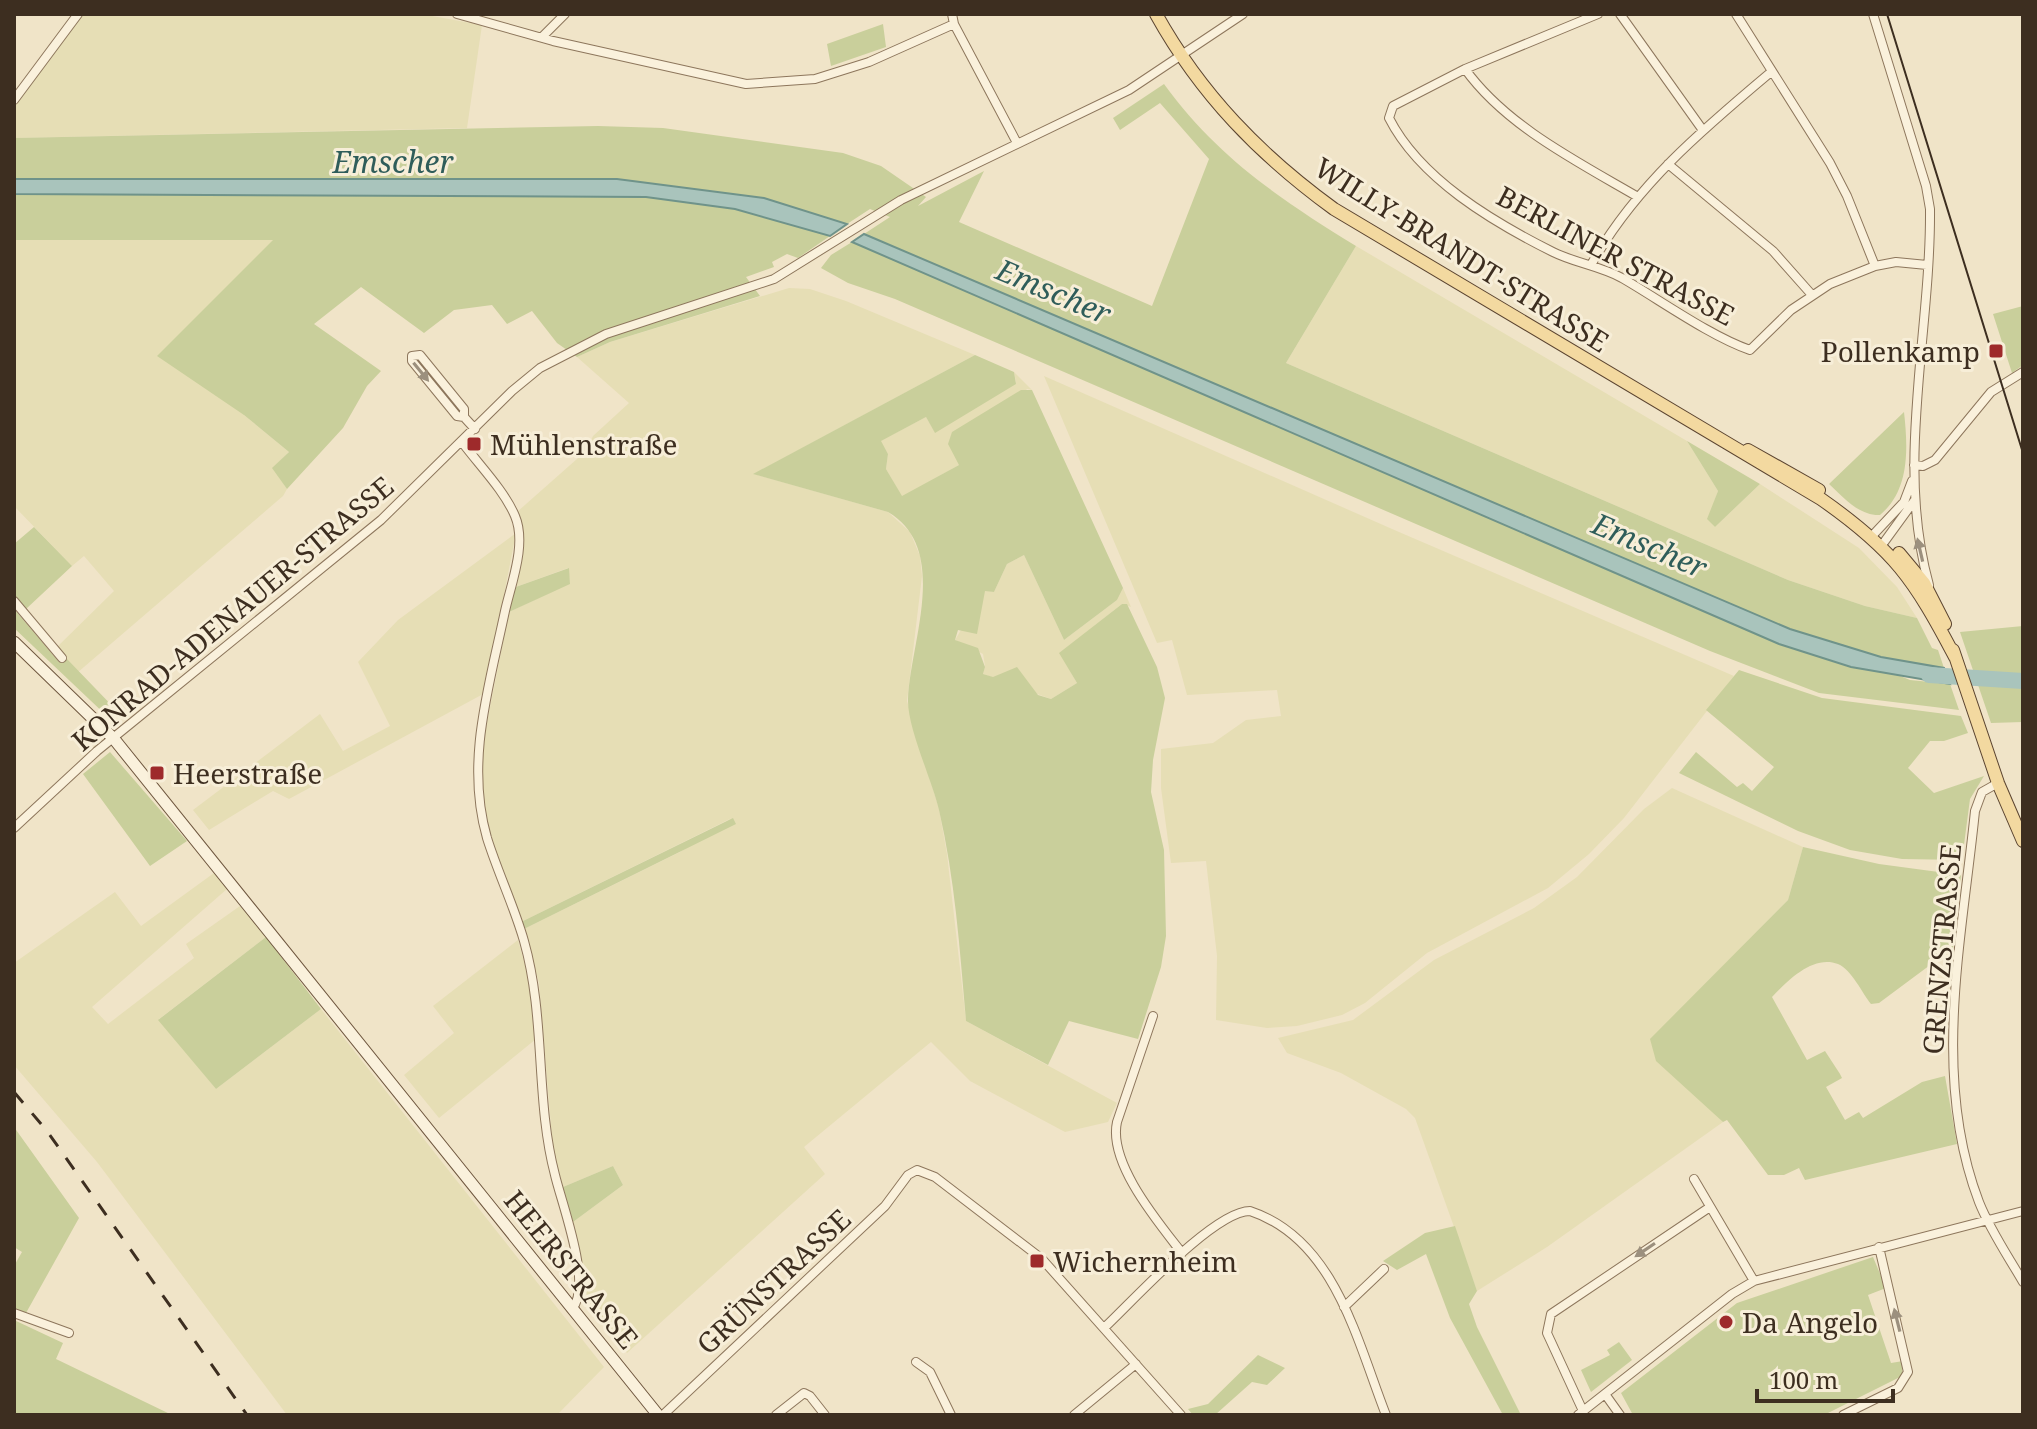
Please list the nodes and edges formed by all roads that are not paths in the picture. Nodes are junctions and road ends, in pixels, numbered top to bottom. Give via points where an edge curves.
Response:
1 (78, 14) edge
2 (457, 14) edge
3 (565, 14) edge
4 (952, 14) edge
5 (1156, 14) edge
6 (1243, 14) edge
7 (1598, 14) edge
8 (1620, 14) edge
9 (1736, 14) edge
10 (1873, 14) edge
11 (954, 24) junction
12 (542, 37) junction
13 (1181, 56) junction
14 (1465, 69) junction
15 (1771, 72) junction
16 (14, 100) edge
17 (1702, 129) junction
18 (1017, 143) junction
19 (1668, 164) junction
20 (1638, 197) junction
21 (1591, 265) junction
22 (1927, 265) junction
23 (1875, 266) junction
24 (1812, 295) junction
25 (2023, 372) edge
26 (464, 417) junction
27 (475, 429) junction
28 (462, 442) junction
29 (1914, 465) junction
30 (1914, 476) junction
31 (1914, 500) junction
32 (1879, 538) junction
33 (1933, 598) junction
34 (14, 601) edge
35 (14, 642) edge
36 (1955, 657) junction
37 (62, 658) dead end
38 (114, 739) junction
39 (1998, 783) junction
40 (14, 828) edge
41 (2023, 841) edge
42 (1153, 1016) dead end
43 (1694, 1179) dead end
44 (1710, 1207) junction
45 (2023, 1211) edge
46 (1987, 1221) junction
47 (1879, 1247) junction
48 (1182, 1253) junction
49 (1384, 1269) dead end
50 (1754, 1281) junction
51 (2023, 1281) edge
52 (1344, 1307) junction
53 (572, 1309) junction
54 (14, 1313) edge
55 (1104, 1328) junction
56 (69, 1333) dead end
57 (916, 1362) dead end
58 (1136, 1364) junction
59 (1605, 1394) junction
60 (1580, 1413) edge
61 (660, 1415) edge
62 (776, 1415) edge
63 (825, 1415) edge
64 (951, 1415) edge
65 (1074, 1415) edge
66 (1181, 1415) edge
67 (1386, 1415) edge
68 (1620, 1415) edge
69 (1843, 1415) edge

1 - 16 street
2 - 12 street
3 - 12 street
4 - 11 street
5 - 13 main road, WILLY-BRANDT-STRASSE
6 - 13 street, KONRAD-ADENAUER-STRASSE
7 - 14 street
8 - 17 street
9 - 15 street
10 - 22 street via 1926,186
11 - 12 street via 869,62 815,79 766,84 720,81
11 - 18 street
13 - 18 street, KONRAD-ADENAUER-STRASSE via 1129,90
13 - 32 main road, WILLY-BRANDT-STRASSE via 1260,151 1334,209
14 - 20 street via 1520,122
14 - 21 street, BERLINER STRASSE via 1393,106 1389,118 1412,154 1480,210 1554,253
15 - 17 street
15 - 23 street via 1836,174
17 - 19 street
18 - 27 street, KONRAD-ADENAUER-STRASSE via 880,213 762,284 583,344 524,380
19 - 20 street
19 - 24 street via 1773,251
20 - 21 street
21 - 24 street, BERLINER STRASSE via 1750,350
22 - 23 street, BERLINER STRASSE
22 - 29 street
23 - 24 street, BERLINER STRASSE
25 - 29 street via 1991,392 1935,460
26 -> 26 street via 464,409 420,355 412,356 457,416
26 - 27 street
27 - 28 street, KONRAD-ADENAUER-STRASSE
28 - 38 street, KONRAD-ADENAUER-STRASSE via 381,520
28 - 53 street via 510,507 518,529 516,563 480,729 476,777 484,827 524,939 535,988 548,1141 568,1212 581,1292
29 - 30 street
30 - 31 street
30 - 32 street via 1904,502
31 - 32 street
33 -> 31 street
32 - 33 main road, WILLY-BRANDT-STRASSE via 1912,567
32 - 36 main road, WILLY-BRANDT-STRASSE via 1917,588
33 - 36 main road, WILLY-BRANDT-STRASSE
34 - 37 street
35 - 38 main road, HEERSTRASSE
36 - 39 main road, WILLY-BRANDT-STRASSE
38 - 40 street, KONRAD-ADENAUER-STRASSE
38 - 53 main road, HEERSTRASSE
39 - 41 main road, WILLY-BRANDT-STRASSE
39 - 46 street, GRENZSTRASSE via 1982,792 1975,811 1951,1058 1965,1156
42 - 48 street via 1116,1137 1145,1205
43 - 44 street
44 - 50 street
44 -> 60 street via 1551,1314 1547,1333
45 - 46 street
46 - 47 street
46 - 51 street, GRENZSTRASSE
47 - 50 street
69 -> 47 street via 1898,1388 1908,1372
48 - 52 street via 1234,1215 1250,1211 1284,1229 1317,1259
48 - 55 street
49 - 52 street
50 - 59 street
52 - 67 street
53 - 61 main road, HEERSTRASSE
54 - 56 street
55 - 58 street
55 - 61 street, GRÜNSTRASSE via 1033,1252 935,1177 911,1173 885,1206
57 - 64 street via 930,1372
58 - 65 street
58 - 66 street
59 - 60 street
59 - 68 street
62 - 63 street via 804,1393

